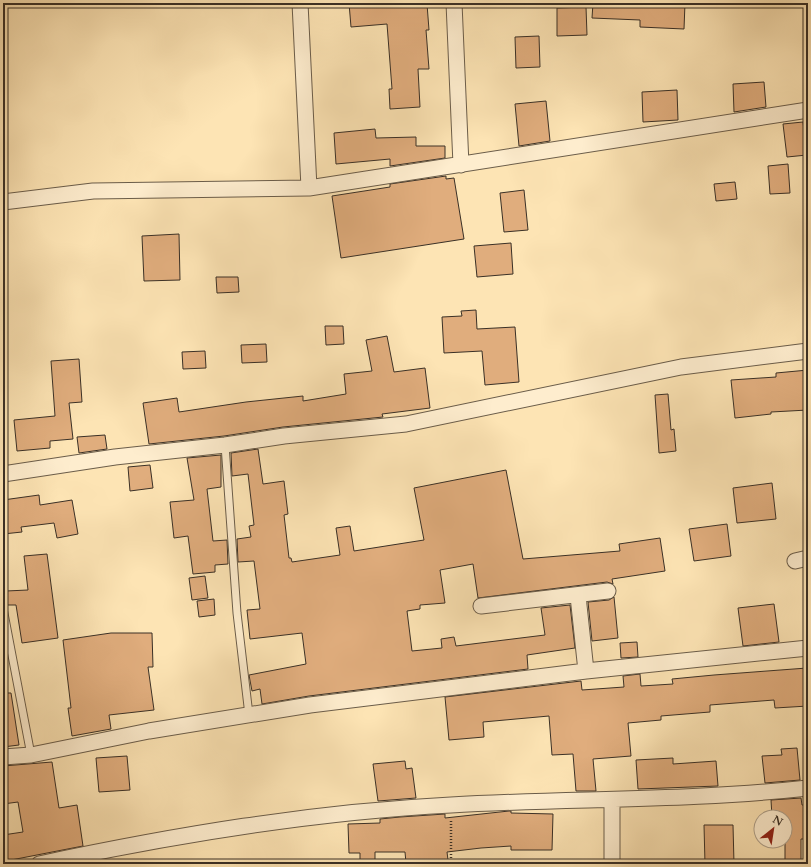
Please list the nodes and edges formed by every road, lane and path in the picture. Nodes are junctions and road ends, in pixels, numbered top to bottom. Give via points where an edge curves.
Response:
1 (300, 3) edge
2 (454, 3) edge
3 (808, 110) edge
4 (461, 165) junction
5 (309, 188) junction
6 (3, 202) edge
7 (808, 351) edge
8 (225, 445) junction
9 (3, 474) edge
10 (608, 591) dead end
11 (578, 596) junction
12 (480, 606) dead end
13 (3, 608) edge
14 (808, 648) edge
15 (586, 671) junction
16 (248, 715) junction
17 (31, 755) junction
18 (3, 757) edge
19 (808, 788) edge
20 (612, 800) junction
21 (451, 804) junction
22 (39, 864) edge
23 (451, 864) edge
24 (612, 864) edge

1 - 5 street
2 - 4 street
3 - 4 street
4 - 5 street
5 - 6 street via 93,191
7 - 8 street via 681,367 406,424 284,436
8 - 9 street via 115,457
8 - 16 lane via 237,613
10 - 11 street
11 - 12 street
11 - 15 street
13 - 17 lane
14 - 15 street
15 - 16 street
16 - 17 street via 149,731
17 - 18 street
19 - 20 street via 752,794
20 - 21 street
20 - 24 street
21 - 22 street via 276,820
21 - 23 path

